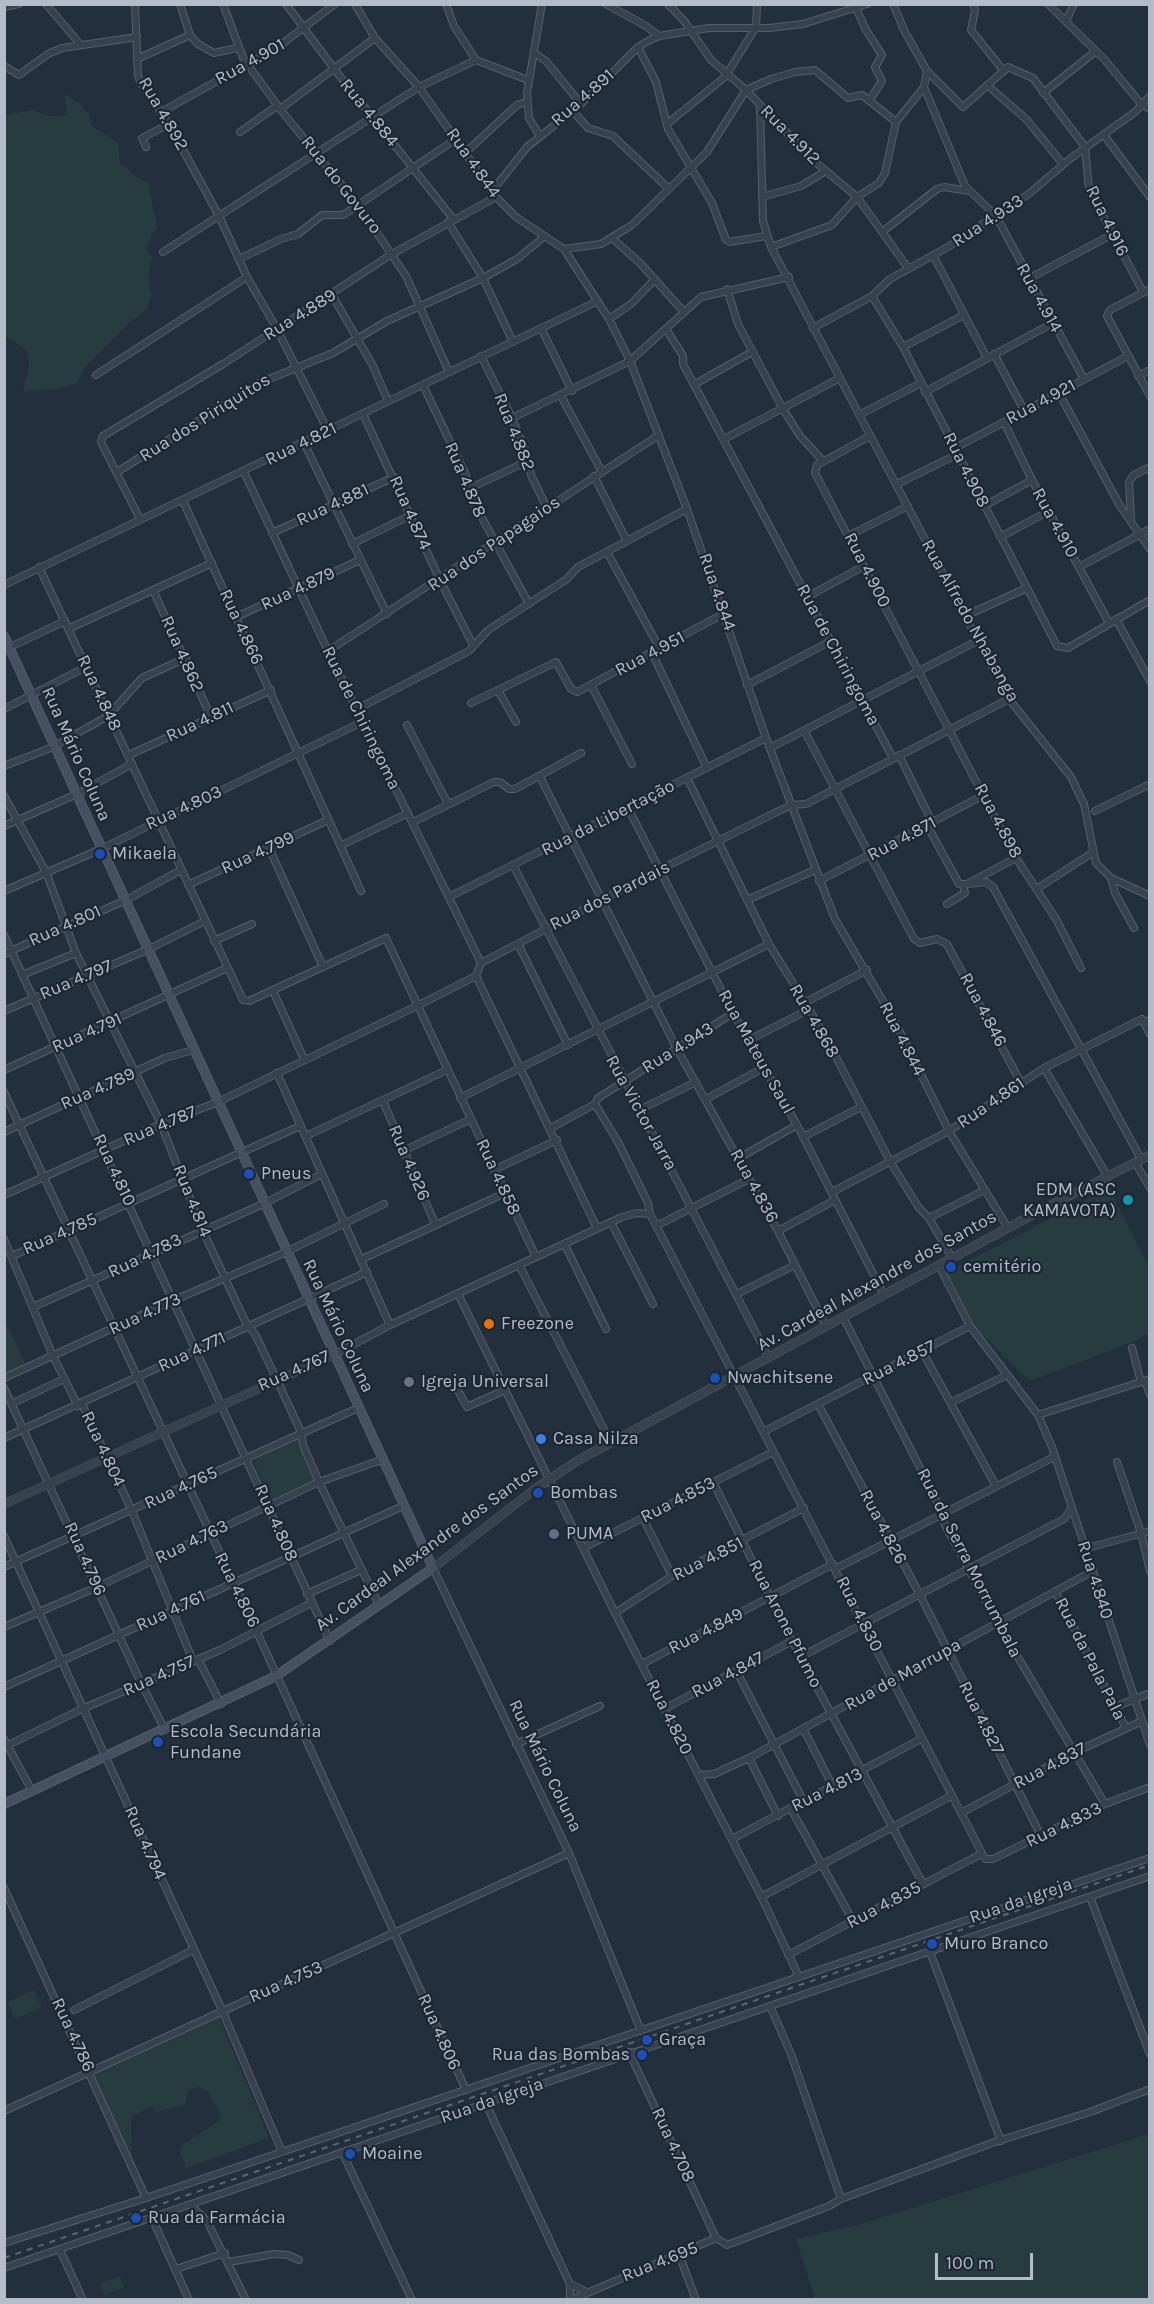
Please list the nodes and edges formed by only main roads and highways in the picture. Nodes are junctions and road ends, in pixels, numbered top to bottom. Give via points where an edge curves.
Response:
1 (4, 636) edge
2 (7, 649) edge
3 (432, 1569) joint
4 (4, 1804) edge

1 - 2 main road, Rua Mário Coluna
2 - 3 main road, Rua Mário Coluna
3 - 4 main road, Av. Cardeal Alexandre dos Santos via 276,1676

